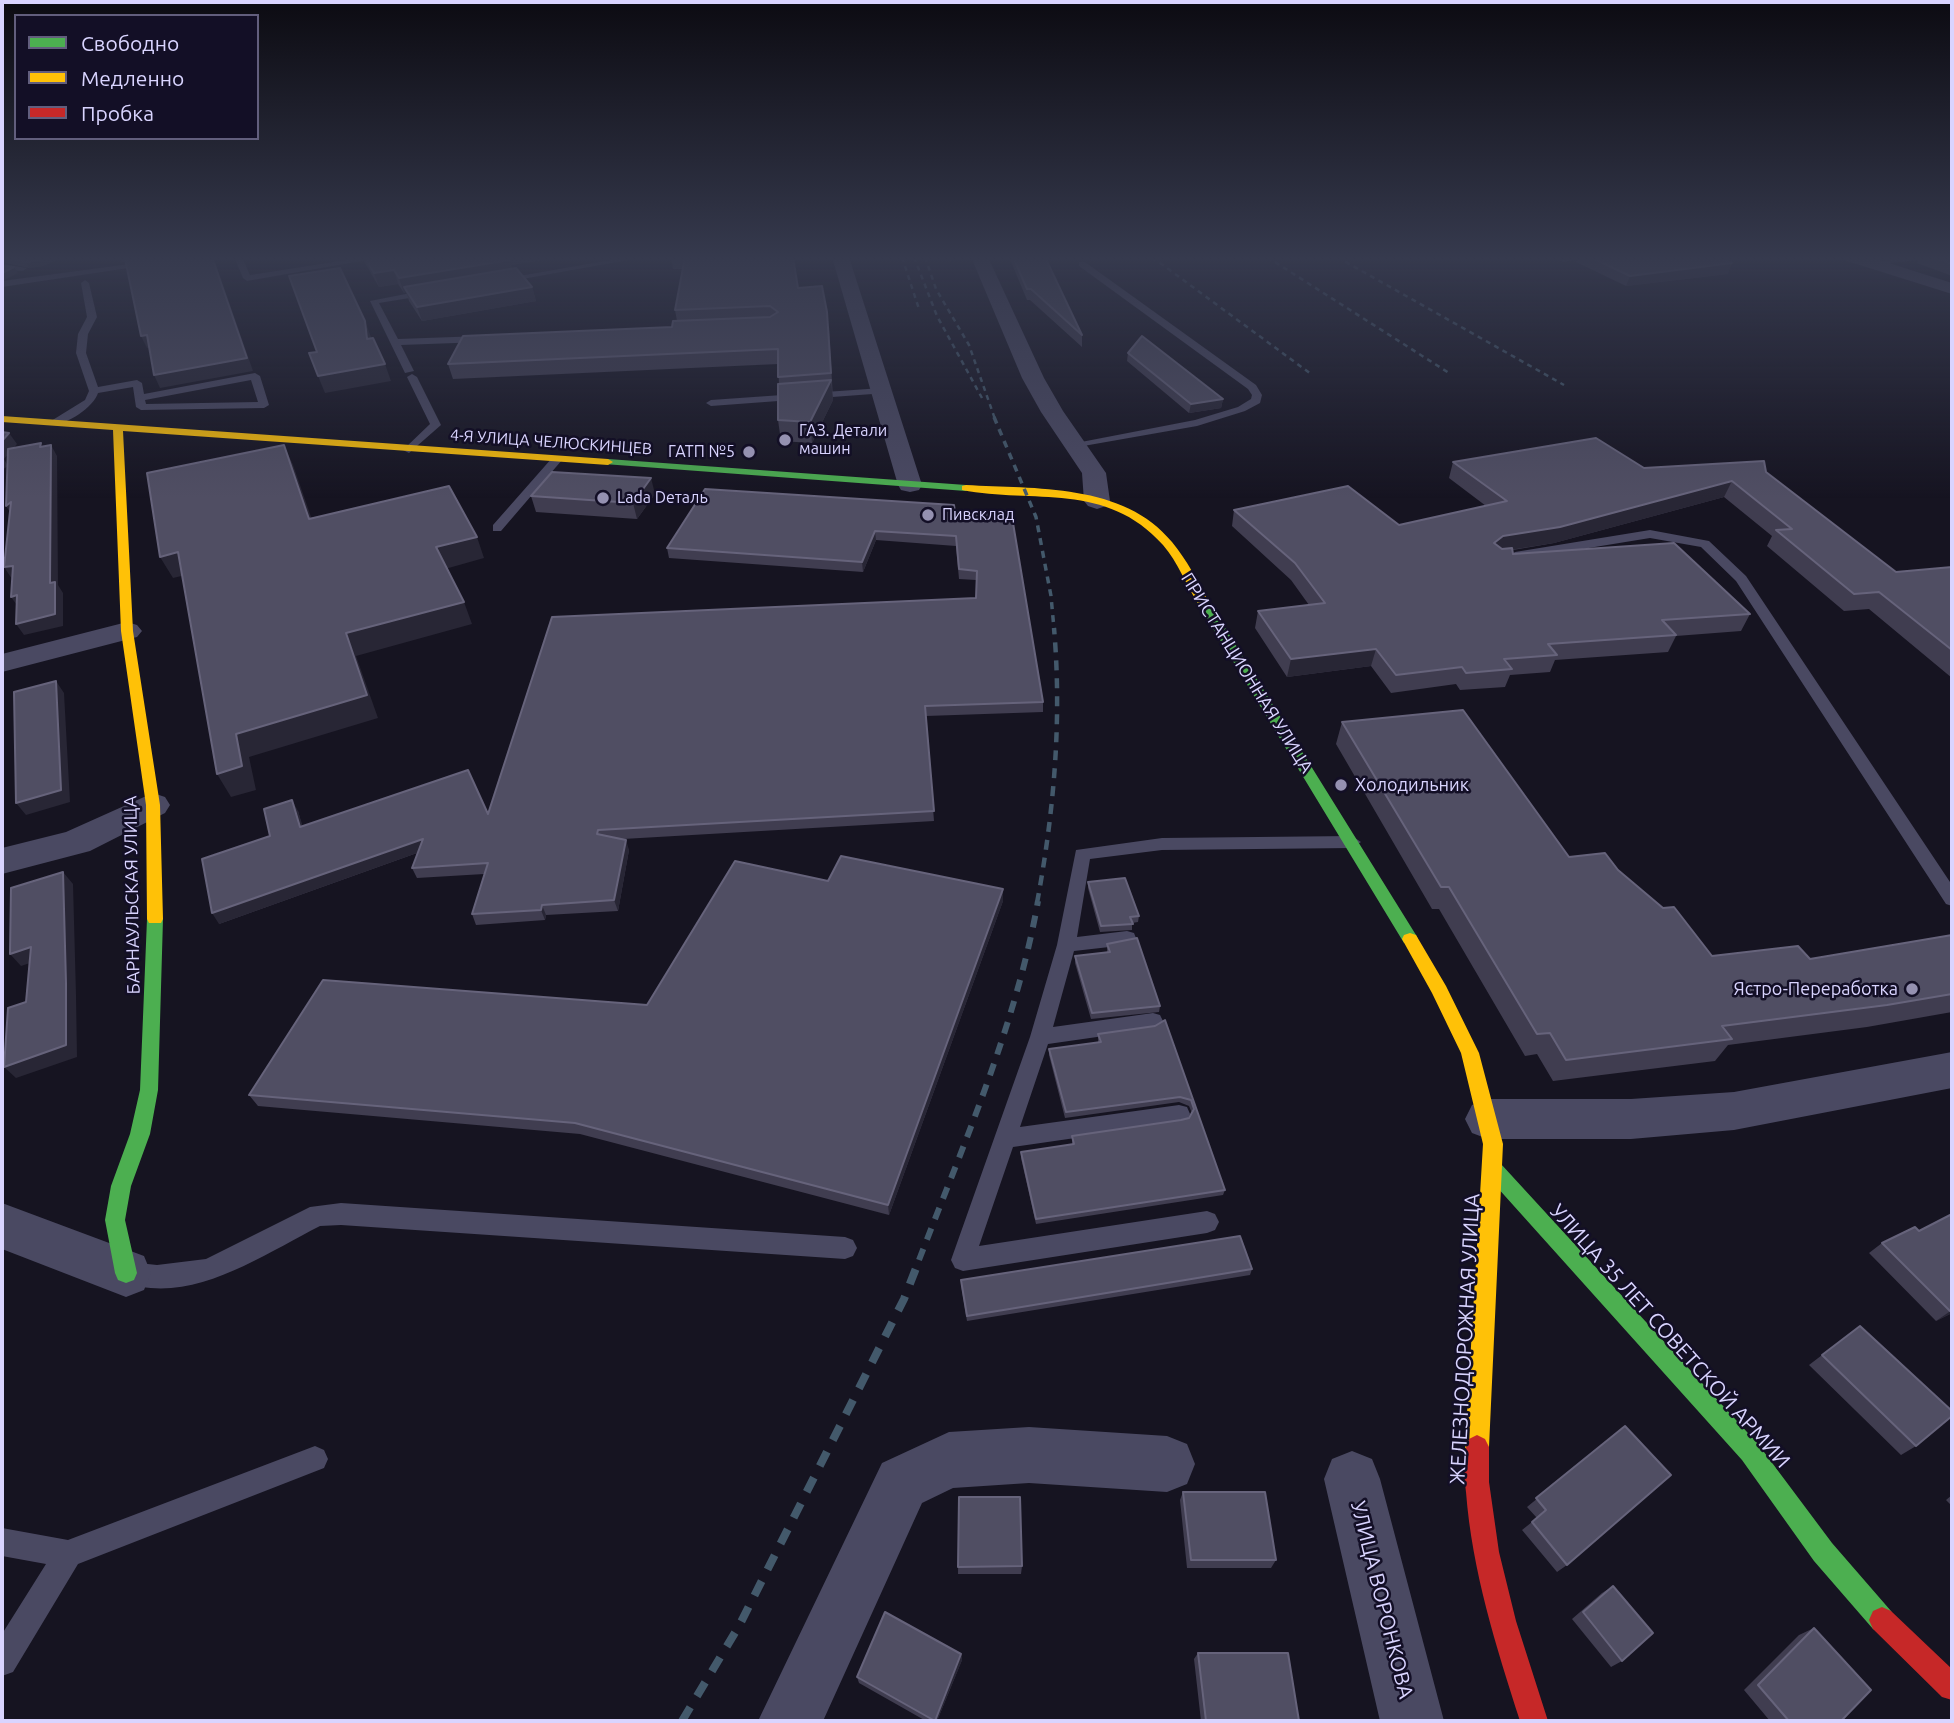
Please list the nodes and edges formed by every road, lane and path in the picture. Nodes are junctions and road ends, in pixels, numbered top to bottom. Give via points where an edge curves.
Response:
1 (82, 337) edge
2 (393, 337) edge
3 (865, 337) edge
4 (1015, 337) edge
5 (1183, 337) edge
6 (489, 338) edge
7 (395, 342) junction
8 (94, 391) junction
9 (882, 391) junction
10 (139, 398) junction
11 (711, 403) dead end
12 (2, 419) edge
13 (55, 424) junction
14 (118, 428) junction
15 (1076, 446) junction
16 (409, 450) junction
17 (556, 460) junction
18 (910, 485) junction
19 (1097, 500) junction
20 (497, 528) dead end
21 (1497, 559) edge
22 (127, 631) junction
23 (2, 663) edge
24 (153, 804) junction
25 (1352, 842) junction
26 (2, 861) edge
27 (1952, 899) edge
28 (1128, 938) edge
29 (1066, 945) junction
30 (1153, 1021) dead end
31 (1040, 1037) junction
32 (1952, 1070) edge
33 (1179, 1114) dead end
34 (1488, 1119) junction
35 (1005, 1139) junction
36 (1494, 1170) junction
37 (1207, 1222) dead end
38 (2, 1226) edge
39 (845, 1248) dead end
40 (126, 1273) junction
41 (315, 1460) dead end
42 (1167, 1464) dead end
43 (1352, 1479) dead end
44 (2, 1542) edge
45 (68, 1553) junction
46 (2, 1661) edge
47 (1952, 1687) edge
48 (790, 1721) edge
49 (1412, 1721) edge
50 (1534, 1721) edge

1 - 8 lane via 80,353
2 - 7 lane
3 - 9 street
4 - 15 street via 1052,412
5 - 15 lane via 1252,387 1256,401 1214,418
6 - 7 lane
7 - 16 lane via 436,425
8 - 10 lane via 137,383
8 - 13 lane via 90,402
9 - 11 lane
9 - 18 street
10 - 10 lane via 141,407 264,405 255,376
12 - 13 main road, 4-Я УЛИЦА ЧЕЛЮСКИНЦЕВ
13 - 14 main road, 4-Я УЛИЦА ЧЕЛЮСКИНЦЕВ
14 - 16 main road, 4-Я УЛИЦА ЧЕЛЮСКИНЦЕВ
14 - 22 main road, БАРНАУЛЬСКАЯ УЛИЦА
15 - 19 street via 1094,473
16 - 17 main road, 4-Я УЛИЦА ЧЕЛЮСКИНЦЕВ
17 - 18 main road, 4-Я УЛИЦА ЧЕЛЮСКИНЦЕВ
17 - 20 lane
18 - 19 main road, 4-Я УЛИЦА ЧЕЛЮСКИНЦЕВ
19 - 25 main road, ПРИСТАНЦИОННАЯ УЛИЦА via 1149,523 1167,543
21 - 27 lane via 1650,534 1705,544 1741,579
22 - 23 street
22 - 24 main road, БАРНАУЛЬСКАЯ УЛИЦА
24 - 26 street via 77,842
24 - 40 main road, БАРНАУЛЬСКАЯ УЛИЦА via 155,951 149,1090 115,1220
25 - 29 lane via 1162,844 1083,854
25 - 34 main road, ПРИСТАНЦИОННАЯ УЛИЦА via 1440,991 1470,1054
28 - 29 lane
29 - 31 lane
30 - 31 lane
31 - 35 lane
32 - 34 street via 1734,1111 1630,1119
33 - 35 lane
34 - 36 main road, ЖЕЛЕЗНОДОРОЖНАЯ УЛИЦА
35 - 37 lane via 962,1260
36 - 47 main road, УЛИЦА 35 ЛЕТ СОВЕТСКОЙ АРМИИ via 1751,1452 1870,1609
36 - 50 main road, ЖЕЛЕЗНОДОРОЖНАЯ УЛИЦА via 1477,1455 1479,1517 1496,1601
38 - 40 street
39 - 40 lane via 341,1214 318,1215 208,1270 157,1277
41 - 45 lane
42 - 48 street via 1029,1455 949,1460 902,1483
43 - 49 street, УЛИЦА ВОРОНКОВА
44 - 45 lane
45 - 46 lane

